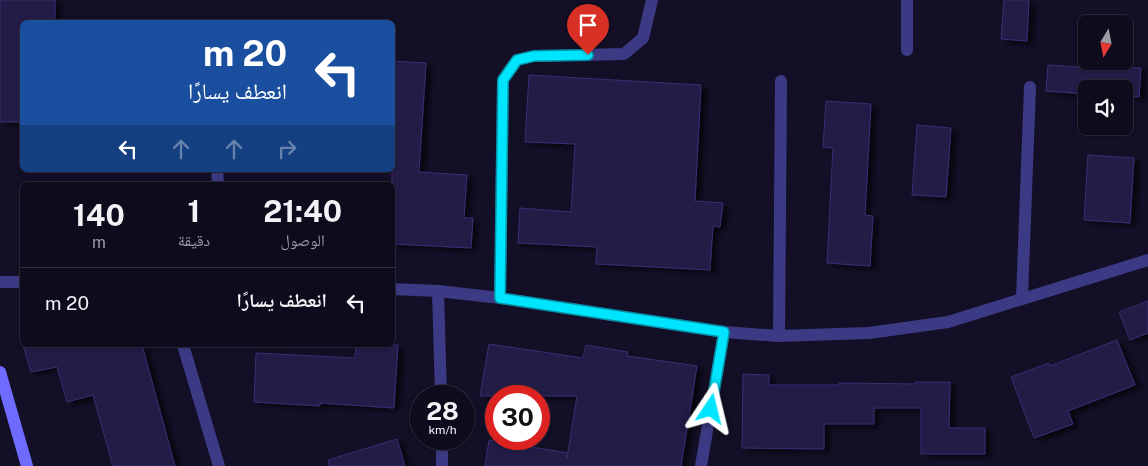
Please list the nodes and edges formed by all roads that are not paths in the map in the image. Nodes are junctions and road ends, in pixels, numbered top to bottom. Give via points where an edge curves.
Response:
1 (652, 0) edge
2 (907, 0) edge
3 (907, 50) dead end
4 (781, 80) dead end
5 (1030, 86) dead end
6 (1148, 260) edge
7 (0, 282) edge
8 (20, 282) edge
9 (395, 288) edge
10 (438, 291) junction
11 (500, 298) junction
12 (1022, 298) junction
13 (724, 332) junction
14 (779, 336) junction
15 (184, 347) edge
16 (0, 372) edge
17 (441, 385) edge
18 (442, 450) edge
19 (27, 466) edge
20 (219, 466) edge
21 (442, 466) edge
22 (701, 466) edge

1 - 11 street via 643,38 624,54 534,56 517,60 503,80
2 - 3 street
4 - 14 street
5 - 12 street
6 - 12 street
7 - 8 street
9 - 10 street
10 - 11 street
10 - 17 street
11 - 13 street
12 - 14 street via 948,322 869,333
13 - 14 street
13 - 22 street
15 - 20 street
16 - 19 street
18 - 21 street

